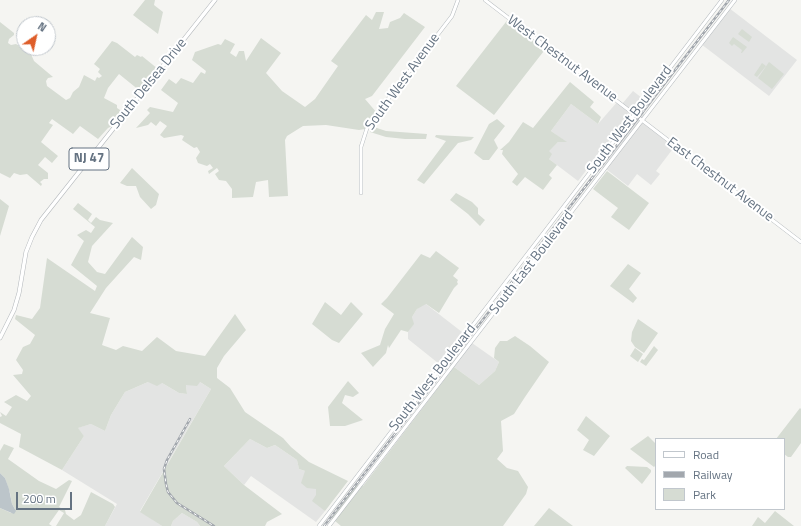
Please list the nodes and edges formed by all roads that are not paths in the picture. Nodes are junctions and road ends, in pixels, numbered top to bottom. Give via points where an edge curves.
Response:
1 (215, 0) edge
2 (458, 0) edge
3 (485, 0) edge
4 (722, 0) edge
5 (735, 0) edge
6 (634, 114) junction
7 (638, 118) joint
8 (642, 121) junction
9 (361, 193) dead end
10 (801, 242) edge
11 (481, 315) junction
12 (488, 320) junction
13 (0, 338) edge
14 (319, 526) edge
15 (329, 526) edge

1 - 13 main road, South Delsea Drive / NJ 47 via 41,220 26,252 14,310
2 - 9 main road, South West Avenue via 452,16 368,125 361,147
3 - 6 main road, West Chestnut Avenue
4 - 6 main road, South West Boulevard
5 - 8 main road, South East Boulevard
6 - 7 main road, West Chestnut Avenue
6 - 11 main road, South West Boulevard
7 - 8 main road, East Chestnut Avenue
8 - 10 main road, East Chestnut Avenue
8 - 12 main road, South East Boulevard
11 - 12 main road
11 - 14 main road, South West Boulevard
12 - 15 main road, South East Boulevard

